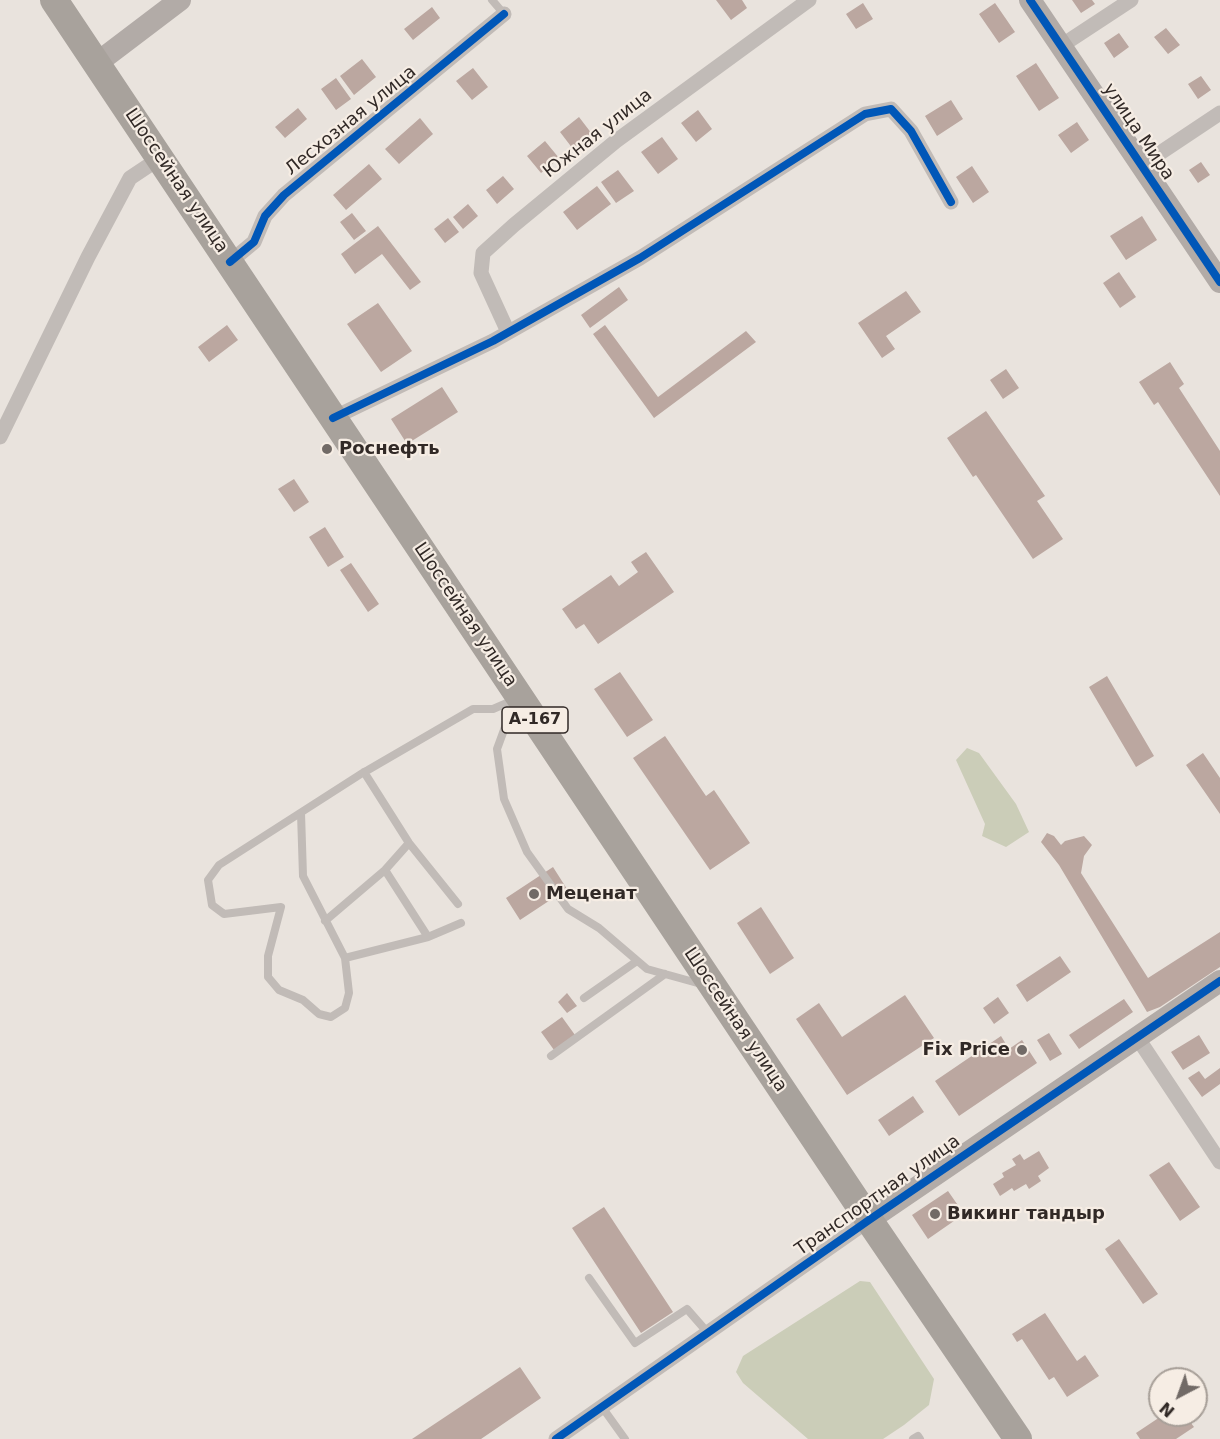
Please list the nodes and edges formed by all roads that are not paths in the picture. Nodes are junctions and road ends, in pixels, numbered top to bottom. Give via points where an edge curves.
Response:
1 (54, 0) edge
2 (180, 0) edge
3 (492, 0) edge
4 (1030, 0) edge
5 (1131, 0) edge
6 (799, 3) edge
7 (504, 14) joint
8 (1061, 46) junction
9 (97, 63) junction
10 (1220, 112) edge
11 (160, 158) junction
12 (1142, 165) junction
13 (951, 201) dead end
14 (230, 262) junction
15 (1220, 282) edge
16 (508, 332) junction
17 (333, 418) junction
18 (0, 437) edge
19 (523, 701) junction
20 (364, 772) junction
21 (301, 813) junction
22 (409, 843) junction
23 (385, 870) junction
24 (458, 904) dead end
25 (325, 921) junction
26 (461, 923) dead end
27 (428, 937) junction
28 (345, 958) junction
29 (637, 961) junction
30 (664, 974) junction
31 (1220, 981) edge
32 (714, 988) junction
33 (584, 998) dead end
34 (1137, 1037) junction
35 (551, 1056) dead end
36 (1219, 1160) edge
37 (869, 1220) junction
38 (589, 1278) dead end
39 (708, 1333) junction
40 (602, 1407) junction
41 (556, 1439) edge
42 (626, 1439) edge
43 (913, 1439) edge
44 (920, 1439) edge
45 (1018, 1439) edge

1 - 9 highway, Шоссейная улица / А-167
2 - 9 street
3 - 7 lane
4 - 8 street, улица Мира
5 - 8 street
6 - 16 street, Южная улица via 616,141 483,253 481,273
7 - 14 street, Лесхозная улица via 284,195 265,216 254,242
8 - 12 street, улица Мира
9 - 11 highway, Шоссейная улица / А-167
10 - 12 street
11 - 14 highway, Шоссейная улица / А-167
11 - 18 street via 130,178
12 - 15 street, улица Мира
13 - 16 street via 911,131 891,109 865,114 640,258
14 - 17 highway, Шоссейная улица / А-167
16 - 17 street
17 - 19 highway, Шоссейная улица / А-167
19 - 20 lane via 493,709 473,709
19 - 29 lane via 508,719 497,749 504,799 527,852 568,909 599,928
19 - 32 highway, Шоссейная улица / А-167
20 - 21 lane
20 - 22 lane
21 - 25 lane via 303,876
21 - 28 lane via 219,866 208,880 212,905 224,914 281,907 268,956 268,977 279,990 303,1000 319,1014 331,1017 345,1008 349,993
22 - 23 lane
22 - 24 lane
23 - 25 lane
23 - 27 lane
25 - 28 lane
26 - 27 lane
27 - 28 lane
29 - 30 lane
29 - 33 lane
30 - 32 lane
30 - 35 lane
31 - 34 street, Транспортная улица
32 - 37 highway, Шоссейная улица / А-167
34 - 36 street
34 - 37 street, Транспортная улица
37 - 39 street, Транспортная улица
37 - 45 highway, Шоссейная улица / А-167
38 - 39 lane via 635,1343 687,1309
39 - 40 street, Транспортная улица
40 - 41 street, Транспортная улица
40 - 42 lane
43 - 44 lane

